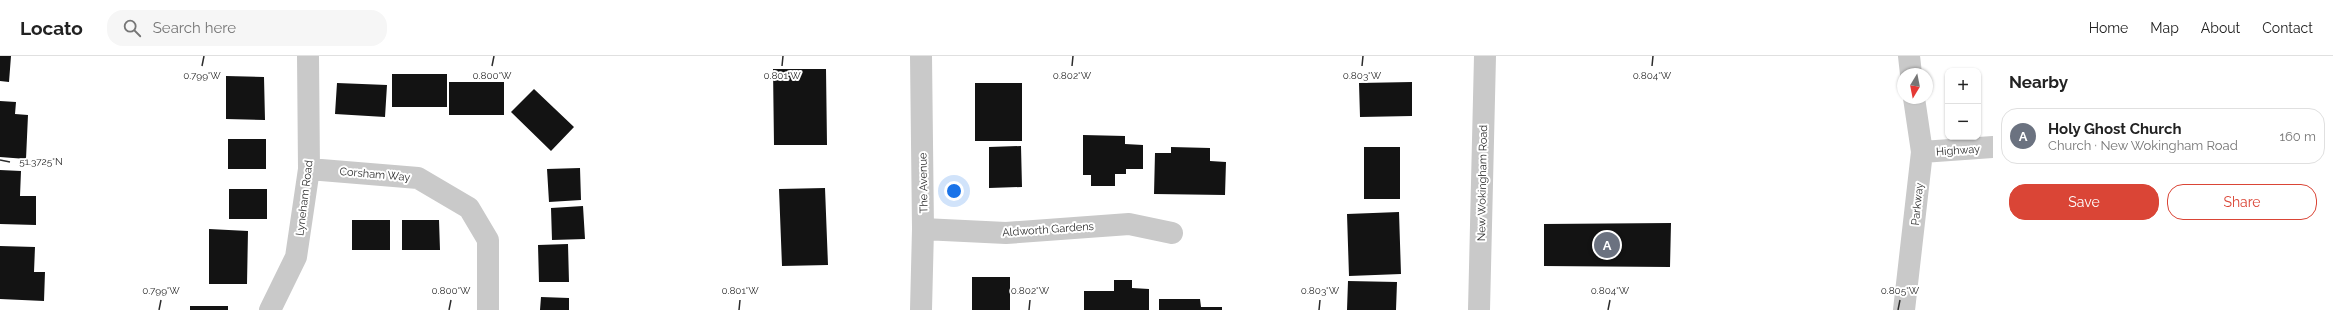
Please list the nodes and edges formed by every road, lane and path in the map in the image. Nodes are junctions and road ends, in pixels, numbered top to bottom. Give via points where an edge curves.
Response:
1 (308, 56) edge
2 (921, 56) edge
3 (1485, 56) edge
4 (1909, 56) edge
5 (1910, 68) edge
6 (1915, 104) edge
7 (1993, 147) edge
8 (1922, 152) junction
9 (309, 169) junction
10 (923, 229) junction
11 (1172, 233) dead end
12 (270, 310) edge
13 (488, 310) edge
14 (921, 310) edge
15 (1479, 310) edge
16 (1904, 310) edge

1 - 9 street, Lyneham Road
2 - 10 street, The Avenue
3 - 15 street, New Wokingham Road
4 - 5 street
6 - 8 street, Parkway
7 - 8 street, Highway
8 - 16 street, Parkway
9 - 12 street, Lyneham Road via 296,257
9 - 13 street, Corsham Way via 418,178 468,208 488,240
10 - 11 street, Aldworth Gardens via 1006,233 1129,224
10 - 14 street, The Avenue

